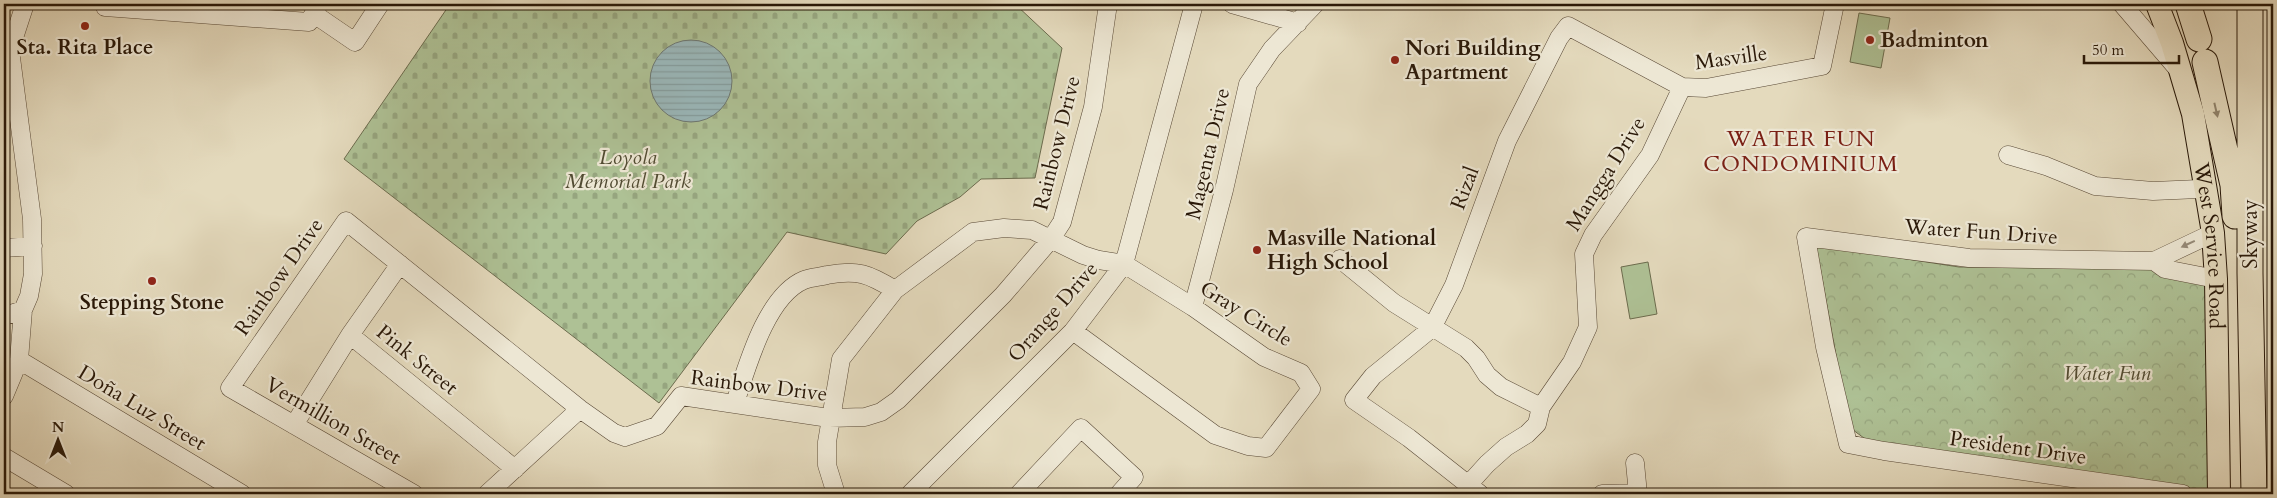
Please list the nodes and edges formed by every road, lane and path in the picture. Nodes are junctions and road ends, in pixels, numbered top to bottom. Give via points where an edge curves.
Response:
1 (25, 4) edge
2 (380, 4) edge
3 (1108, 4) edge
4 (1194, 4) edge
5 (1232, 4) edge
6 (1315, 4) edge
7 (1835, 4) edge
8 (2122, 4) edge
9 (2157, 4) edge
10 (2188, 4) edge
11 (2240, 4) edge
12 (2250, 4) edge
13 (2264, 4) edge
14 (105, 7) dead end
15 (314, 13) edge
16 (1298, 23) junction
17 (1568, 26) joint
18 (7, 50) edge
19 (2184, 81) junction
20 (1682, 86) junction
21 (2008, 155) dead end
22 (2207, 192) junction
23 (2213, 233) junction
24 (1051, 239) junction
25 (33, 246) junction
26 (4, 248) edge
27 (1340, 260) dead end
28 (2154, 261) junction
29 (400, 264) junction
30 (1124, 264) junction
31 (2228, 279) junction
32 (895, 290) junction
33 (1194, 308) junction
34 (23, 310) junction
35 (4, 316) edge
36 (1432, 328) junction
37 (1072, 331) junction
38 (350, 335) junction
39 (19, 360) junction
40 (230, 388) joint
41 (4, 396) edge
42 (734, 403) junction
43 (1542, 407) junction
44 (580, 409) junction
45 (829, 418) junction
46 (294, 425) junction
47 (1848, 444) joint
48 (4, 456) edge
49 (1635, 463) dead end
50 (515, 469) junction
51 (1474, 490) edge
52 (2134, 491) edge
53 (66, 494) edge
54 (242, 494) edge
55 (414, 494) edge
56 (487, 494) edge
57 (836, 494) edge
58 (910, 494) edge
59 (1019, 494) edge
60 (1119, 494) edge
61 (1602, 494) edge
62 (1638, 494) edge
63 (2183, 494) edge
64 (2219, 494) edge
65 (2240, 494) edge
66 (2254, 494) edge
67 (2266, 494) edge

1 - 18 street
2 - 15 street via 355,42
3 - 24 street, Rainbow Drive via 1093,107 1062,222
4 - 30 street, Orange Drive
5 - 16 street
6 - 16 street, Magenta Drive
7 - 20 street, Masville via 1822,66 1706,88
8 - 19 street via 2174,64
9 - 19 main road, West Service Road
10 -> 31 highway via 2233,185
11 - 31 highway
12 - 66 highway, Skyway
13 - 67 highway, Skyway
14 - 15 street
16 - 33 street, Magenta Drive via 1272,49 1248,84
17 - 20 street, Masville
17 - 36 street, Rizal via 1507,141 1454,285
18 - 25 street via 32,219
19 - 22 main road, West Service Road
20 - 43 street, Mangga Drive via 1650,155 1590,240 1583,259 1588,327 1572,362
21 - 22 street via 2095,186 2152,191 2199,189
22 - 23 main road, West Service Road
23 -> 28 street, Water Fun Drive
23 - 31 main road, West Service Road
24 - 30 street via 1099,260
24 - 32 street via 1032,230 1004,228 973,232
24 - 45 street, Rainbow Drive via 1003,296 898,400 865,417
25 - 26 street
25 - 34 street via 33,274
27 - 36 street via 1394,304
28 - 31 street, Water Fun Drive via 2165,269
28 - 47 street, Water Fun Drive via 1969,258 1806,237 1825,347
29 - 38 street
29 - 40 street, Rainbow Drive via 346,221
29 - 44 street, Rainbow Drive
30 - 33 street, Gray Circle
30 - 37 street, Orange Drive
31 - 64 main road, West Service Road
31 - 65 highway
32 - 42 street via 875,278 848,271 804,280 782,297 757,337
32 - 45 street via 841,359
33 - 37 street, Gray Circle via 1264,357 1301,373 1311,389 1266,448 1248,446 1215,435
34 - 35 street
34 - 39 street
36 - 43 street via 1466,348 1501,387
36 - 51 street, Rizal via 1373,376 1354,400 1409,438
37 - 58 street, Orange Drive
38 - 46 street, Pink Street
38 - 50 street, Pink Street
39 - 41 street
39 - 54 street, Doña Luz Street
40 - 46 street, Vermillion Street
42 - 44 street, Rainbow Drive via 681,396 657,426 625,437
42 - 45 street, Rainbow Drive
43 - 51 street, Mangga Drive via 1536,424 1493,458
44 - 50 street
45 - 57 street via 827,465
46 - 55 street, Vermillion Street
47 - 52 street, President Drive
48 - 53 street
49 - 62 street
50 - 56 street
52 - 63 street, President Drive
59 - 60 street via 1081,428 1134,477
61 - 62 street

